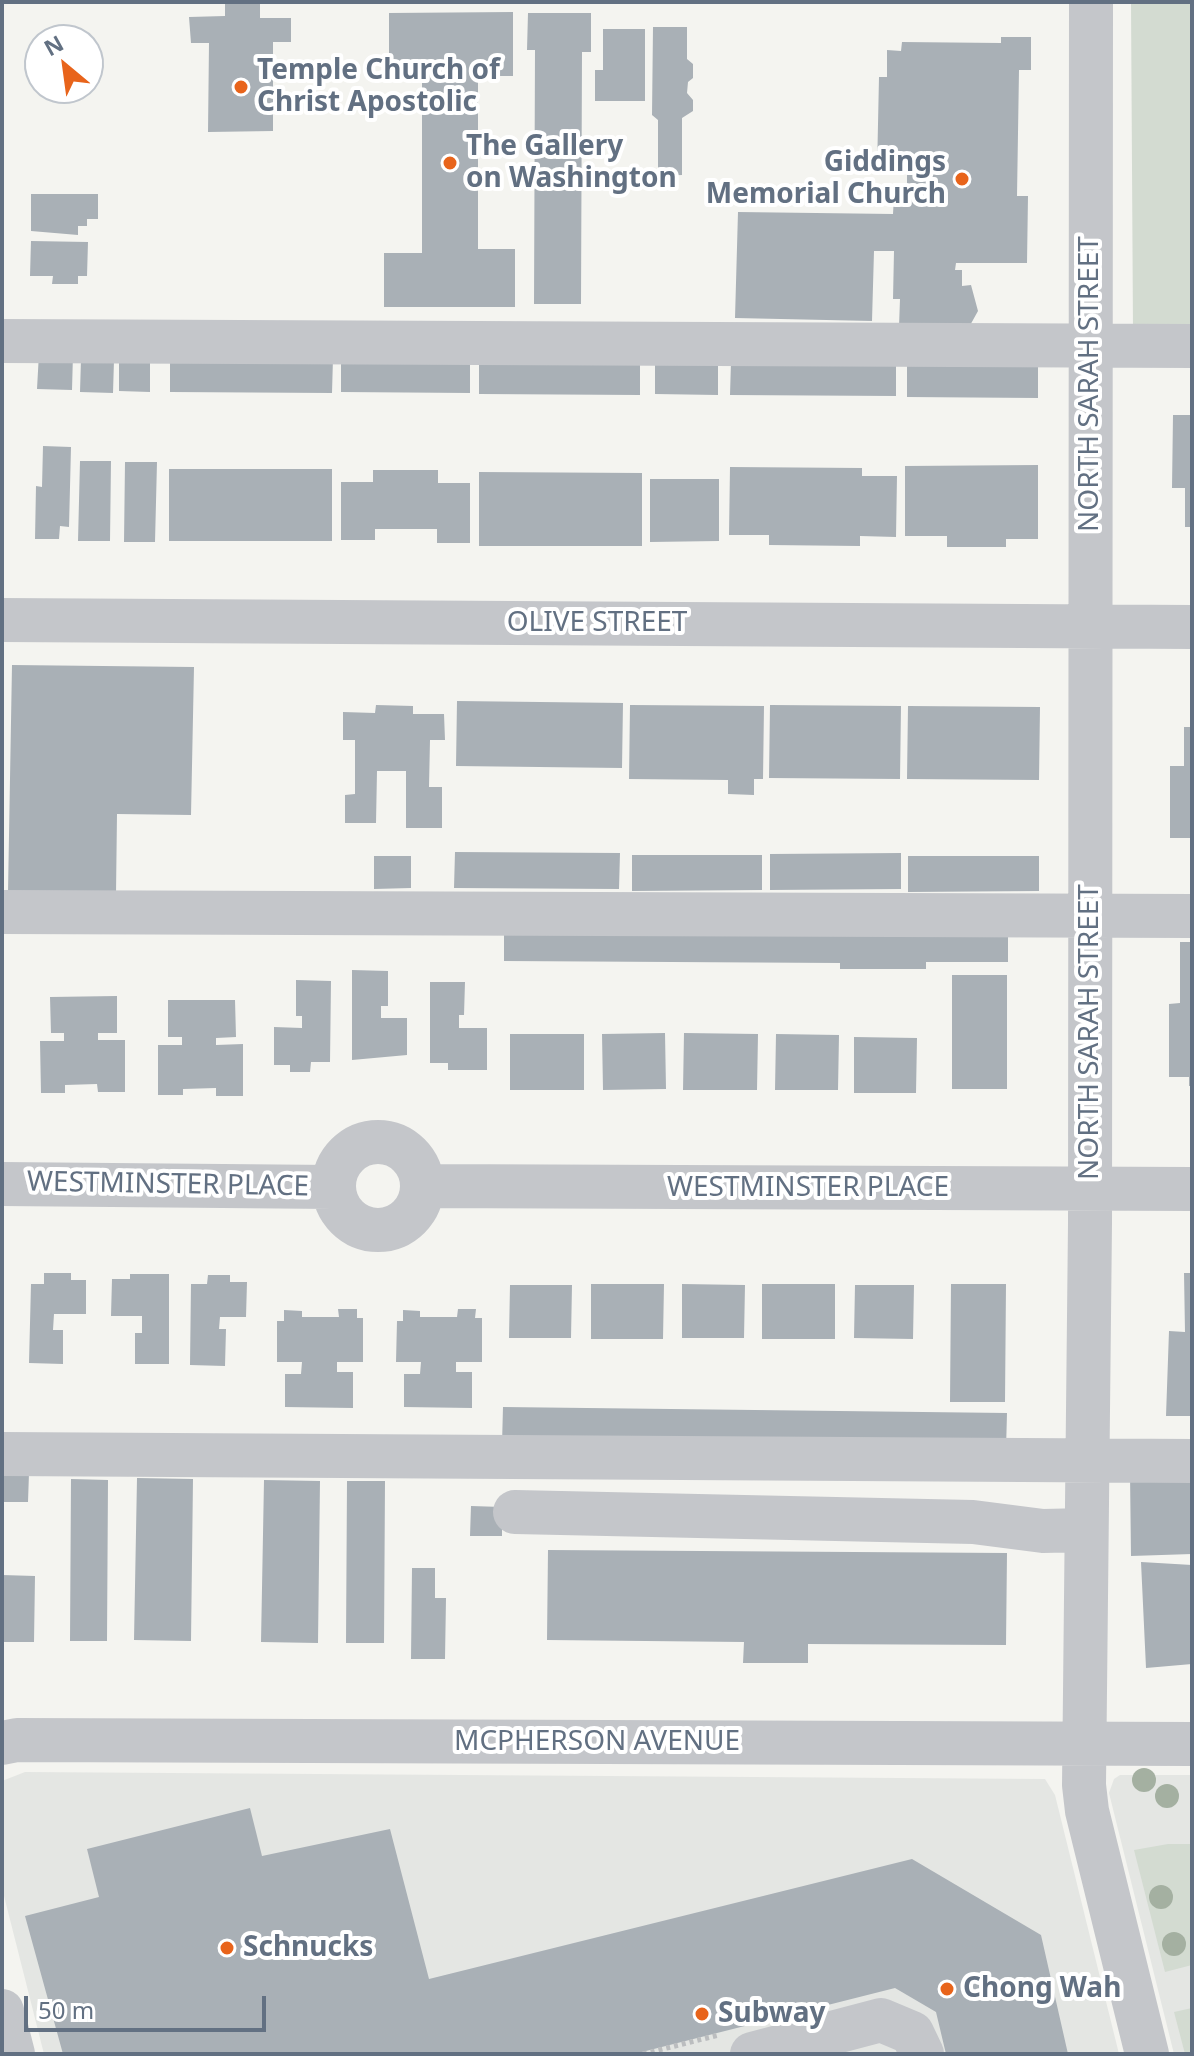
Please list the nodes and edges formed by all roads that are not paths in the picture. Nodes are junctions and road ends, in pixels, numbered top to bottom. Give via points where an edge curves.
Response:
1 (1091, 2) edge
2 (2, 341) edge
3 (1090, 345) junction
4 (1192, 346) edge
5 (2, 620) edge
6 (1089, 626) junction
7 (1192, 627) edge
8 (2, 912) edge
9 (1090, 916) junction
10 (1192, 916) edge
11 (2, 1184) edge
12 (423, 1186) junction
13 (333, 1187) junction
14 (1090, 1188) junction
15 (1192, 1189) edge
16 (2, 1454) edge
17 (1087, 1460) junction
18 (1192, 1461) edge
19 (515, 1512) dead end
20 (1086, 1530) junction
21 (2, 1743) edge
22 (1084, 1743) junction
23 (1192, 1744) edge
24 (752, 2054) edge
25 (922, 2054) edge
26 (1147, 2054) edge

1 - 3 street, NORTH SARAH STREET
2 - 3 street
3 - 4 street
3 - 6 street, NORTH SARAH STREET
5 - 6 street, OLIVE STREET
6 - 7 street, OLIVE STREET
6 - 9 street, NORTH SARAH STREET
8 - 9 street
9 - 10 street
9 - 14 street, NORTH SARAH STREET
11 - 13 street, WESTMINSTER PLACE
12 - 13 street, WESTMINSTER PLACE via 409,1218 383,1230 355,1224 336,1202
12 - 13 street, WESTMINSTER PLACE via 422,1173 408,1153 381,1141 353,1149 335,1173
12 - 14 street, WESTMINSTER PLACE
14 - 15 street, WESTMINSTER PLACE
14 - 17 street, NORTH SARAH STREET
16 - 17 street
17 - 18 street
17 - 20 street, NORTH SARAH STREET
19 - 20 street via 973,1522 1043,1531
20 - 22 street, NORTH SARAH STREET
21 - 22 street, MCPHERSON AVENUE
22 - 23 street, MCPHERSON AVENUE
22 - 26 street, NORTH SARAH STREET via 1087,1811
24 - 25 street via 881,2020 912,2033

